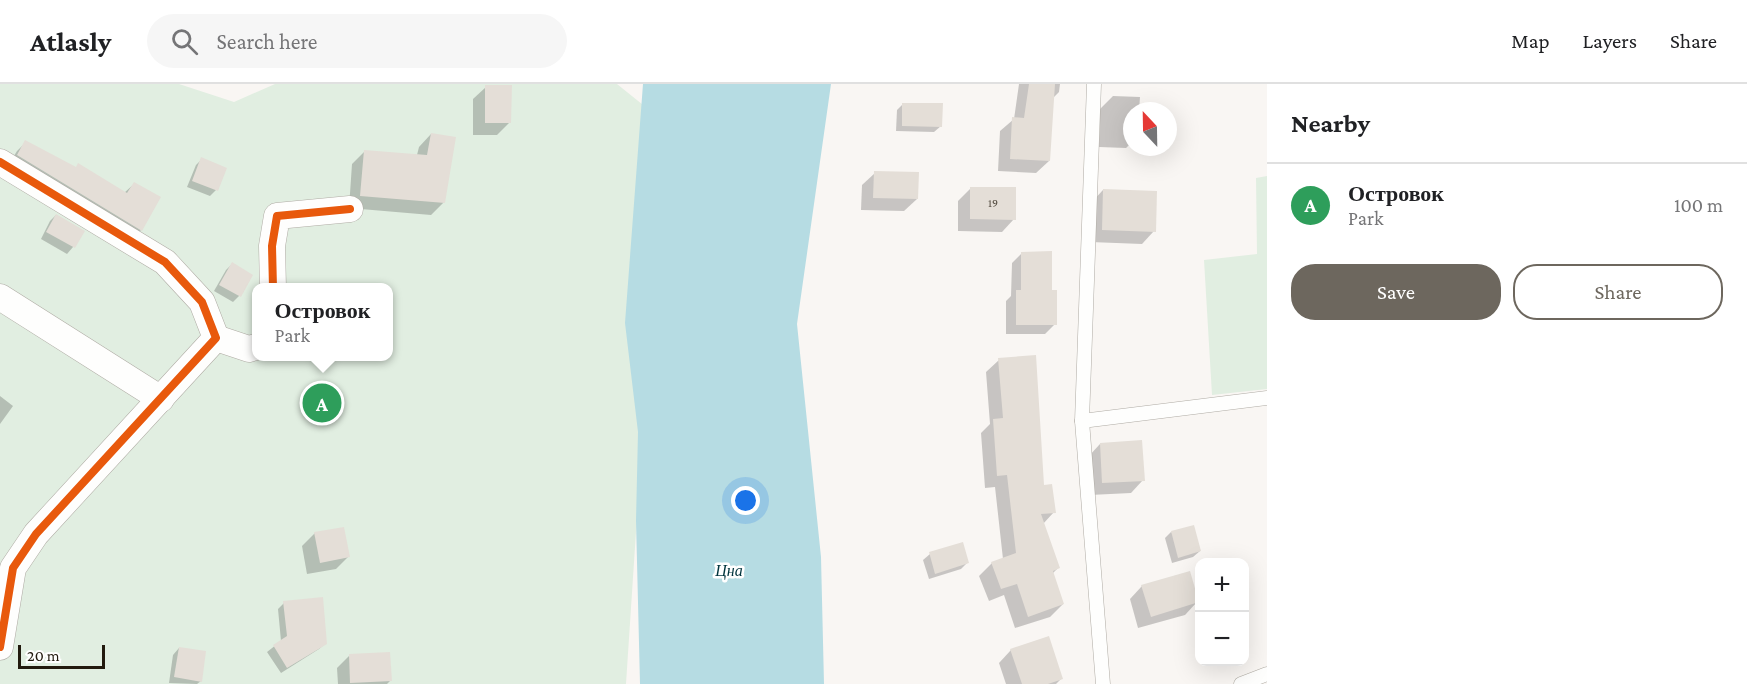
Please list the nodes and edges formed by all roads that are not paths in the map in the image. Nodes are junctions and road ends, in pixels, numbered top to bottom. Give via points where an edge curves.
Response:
1 (1094, 84) edge
2 (0, 162) edge
3 (350, 209) dead end
4 (273, 283) edge
5 (0, 297) edge
6 (216, 338) junction
7 (252, 348) edge
8 (1267, 398) edge
9 (160, 399) junction
10 (1082, 421) junction
11 (0, 647) edge
12 (1267, 674) edge
13 (1103, 684) edge
14 (1241, 684) edge

1 - 10 lane
2 - 6 street via 165,262 202,302
3 - 4 street via 277,216 272,246
5 - 9 street
6 - 7 street
6 - 9 street
8 - 10 lane
9 - 11 street via 36,534 13,568
10 - 13 lane
12 - 14 lane

